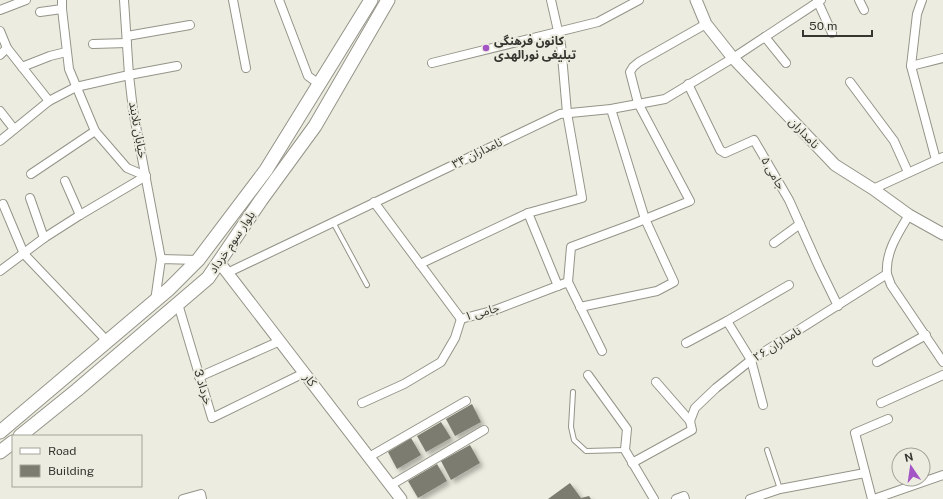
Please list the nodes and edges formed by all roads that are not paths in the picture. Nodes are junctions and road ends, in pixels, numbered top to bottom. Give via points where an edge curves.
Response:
1 (26, 0) edge
2 (62, 0) edge
3 (124, 0) edge
4 (233, 0) edge
5 (279, 0) edge
6 (371, 0) edge
7 (388, 0) edge
8 (551, 0) edge
9 (639, 0) edge
10 (696, 0) edge
11 (859, 0) edge
12 (922, 0) edge
13 (818, 1) edge
14 (62, 9) junction
15 (0, 10) edge
16 (864, 10) dead end
17 (40, 12) dead end
18 (706, 24) junction
19 (190, 25) dead end
20 (0, 31) edge
21 (558, 31) junction
22 (832, 33) dead end
23 (765, 37) junction
24 (127, 40) junction
25 (93, 44) dead end
26 (7, 48) junction
27 (66, 52) junction
28 (0, 55) edge
29 (733, 58) junction
30 (943, 58) edge
31 (432, 63) dead end
32 (786, 63) dead end
33 (177, 66) dead end
34 (911, 66) junction
35 (22, 67) junction
36 (246, 68) dead end
37 (129, 75) junction
38 (850, 82) dead end
39 (319, 84) junction
40 (688, 84) junction
41 (76, 87) junction
42 (49, 101) junction
43 (638, 103) junction
44 (611, 109) junction
45 (0, 111) edge
46 (567, 113) junction
47 (14, 129) junction
48 (95, 131) junction
49 (0, 141) edge
50 (940, 158) edge
51 (908, 172) junction
52 (31, 174) dead end
53 (146, 176) junction
54 (65, 181) dead end
55 (873, 189) junction
56 (30, 198) dead end
57 (374, 202) junction
58 (3, 204) dead end
59 (528, 213) junction
60 (80, 215) junction
61 (909, 215) junction
62 (645, 219) junction
63 (333, 222) junction
64 (800, 224) junction
65 (943, 234) edge
66 (44, 238) junction
67 (774, 243) dead end
68 (24, 254) junction
69 (161, 259) junction
70 (198, 260) junction
71 (219, 262) junction
72 (420, 264) junction
73 (0, 271) edge
74 (227, 273) junction
75 (887, 274) junction
76 (568, 282) junction
77 (367, 285) dead end
78 (789, 285) dead end
79 (558, 286) junction
80 (155, 302) junction
81 (178, 304) junction
82 (838, 306) junction
83 (580, 307) junction
84 (460, 319) junction
85 (727, 321) junction
86 (926, 335) junction
87 (280, 341) junction
88 (108, 342) junction
89 (686, 343) dead end
90 (602, 351) dead end
91 (751, 360) junction
92 (877, 362) dead end
93 (943, 362) edge
94 (304, 373) junction
95 (588, 375) dead end
96 (943, 375) edge
97 (199, 377) junction
98 (656, 382) dead end
99 (573, 392) dead end
100 (466, 401) dead end
101 (362, 403) dead end
102 (882, 403) dead end
103 (763, 405) dead end
104 (888, 419) dead end
105 (690, 421) junction
106 (2, 427) edge
107 (484, 430) dead end
108 (21, 435) edge
109 (12, 443) edge
110 (625, 450) junction
111 (767, 450) dead end
112 (0, 452) edge
113 (369, 457) junction
114 (632, 463) junction
115 (865, 473) junction
116 (943, 475) edge
117 (391, 485) junction
118 (780, 490) junction
119 (201, 497) edge
120 (183, 499) edge
121 (401, 499) edge
122 (654, 499) edge
123 (750, 499) edge
124 (873, 499) edge

1 - 15 street
2 - 14 street
3 - 24 street, خیابان تلابند
4 - 36 street
5 - 39 street via 308,76
6 - 39 main road, بلوار سوم خرداد
7 - 71 main road, بلوار سوم خرداد via 315,126
8 - 21 street
9 - 21 street via 598,22
10 - 18 street, نامداران
11 - 16 street
12 - 34 street via 917,14
13 - 22 street
13 - 23 street, نامداران ۳۴
14 - 17 street
14 - 27 street
18 - 29 street, نامداران
18 - 43 street via 633,67 630,72
19 - 24 street
20 - 26 street
21 - 31 street
21 - 46 street
23 - 29 street, نامداران ۳۴
23 - 32 street
24 - 25 street
24 - 37 street, خیابان تلابند
26 - 28 street
26 - 35 street
27 - 35 street
27 - 41 street
29 - 40 street, نامداران ۳۴
29 - 55 street, نامداران via 835,165
30 - 34 street
33 - 37 street
34 - 50 street
35 - 42 street
37 - 41 street
37 - 53 street, خیابان تلابند
38 - 51 street via 894,142
39 - 70 main road, بلوار سوم خرداد via 266,170
40 - 43 street, نامداران ۳۴ via 665,99
40 - 64 street, جامی ۵ via 720,150 725,153 754,140
41 - 42 street
41 - 48 street
42 - 47 street
43 - 44 street, نامداران ۳۴
43 - 62 street via 690,201
44 - 46 street, نامداران ۳۴
44 - 62 street
45 - 47 street
46 - 57 street, نامداران ۳۴ via 560,114
46 - 59 street via 582,198
47 - 49 street
48 - 52 street
48 - 53 street via 127,168
50 - 51 street
51 - 55 street
53 - 60 street
53 - 69 street, خیابان تلابند
54 - 60 street
55 - 61 street, نامداران
56 - 66 street
57 - 63 street, نامداران ۳۴
57 - 72 street, جامی ۱
58 - 68 street
59 - 72 street
59 - 79 street
60 - 66 street
61 - 65 street, نامداران
61 - 75 street via 896,236 886,264
62 - 76 street via 571,247
62 - 83 street via 674,282 657,291
63 - 74 street, نامداران ۳۴
63 - 77 lane
64 - 67 street
64 - 82 street, جامی ۵
66 - 68 street
68 - 73 street
68 - 88 street
69 - 70 street
69 - 80 street, خیابان تلابند
70 - 80 main road, بلوار سوم خرداد
71 - 74 street, کار
71 - 81 main road, بلوار سوم خرداد via 208,278
72 - 84 street, جامی ۱
74 - 87 street, کار
75 - 82 street, نامداران ۲۶
75 - 86 street via 891,285
76 - 79 street, جامی ۱
76 - 83 street
78 - 85 street
79 - 84 street, جامی ۱ via 494,310
80 - 88 main road, بلوار سوم خرداد
81 - 97 street, خرداد 3
81 - 108 main road, بلوار سوم خرداد
82 - 91 street, نامداران ۲۶
83 - 90 street
84 - 101 street via 455,338 441,362 404,384
85 - 89 street
85 - 91 street
86 - 92 street
86 - 93 street
87 - 94 street, کار
87 - 97 street
88 - 106 main road, بلوار سوم خرداد
91 - 103 street
91 - 105 street, نامداران ۲۶ via 695,408
94 - 97 street, خرداد 3 via 212,418
94 - 113 street, کار
95 - 110 street via 627,429
96 - 102 street
98 - 105 street
99 - 110 lane via 571,427 574,440 586,451
100 - 113 street
104 - 115 street via 855,433
105 - 114 street, نامداران ۲۶ via 692,430
107 - 117 street
109 - 112 main road
110 - 114 street
111 - 118 lane
113 - 117 street, کار
114 - 122 street
115 - 118 street
115 - 124 street
116 - 124 street
117 - 121 street, کار
118 - 123 street
119 - 120 street

